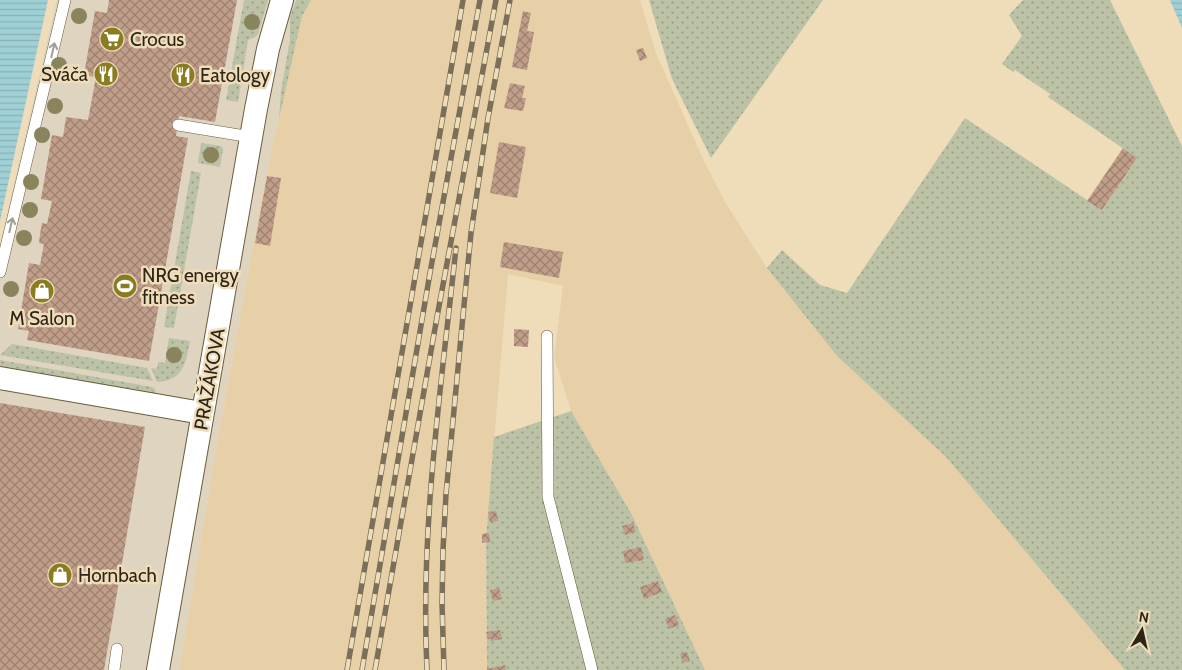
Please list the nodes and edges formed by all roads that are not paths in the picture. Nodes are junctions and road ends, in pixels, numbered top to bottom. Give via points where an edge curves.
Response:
1 (65, 0) edge
2 (282, 0) edge
3 (178, 125) dead end
4 (251, 138) junction
5 (0, 272) edge
6 (547, 336) dead end
7 (0, 378) edge
8 (202, 413) junction
9 (117, 649) dead end
10 (114, 670) edge
11 (158, 670) edge
12 (592, 670) edge

5 -> 1 lane
2 - 4 street, PRAŽÁKOVA via 268,49
3 - 4 lane
4 - 8 street, PRAŽÁKOVA
6 - 12 lane via 548,496
7 - 8 street
8 - 11 street, PRAŽÁKOVA
9 - 10 lane

